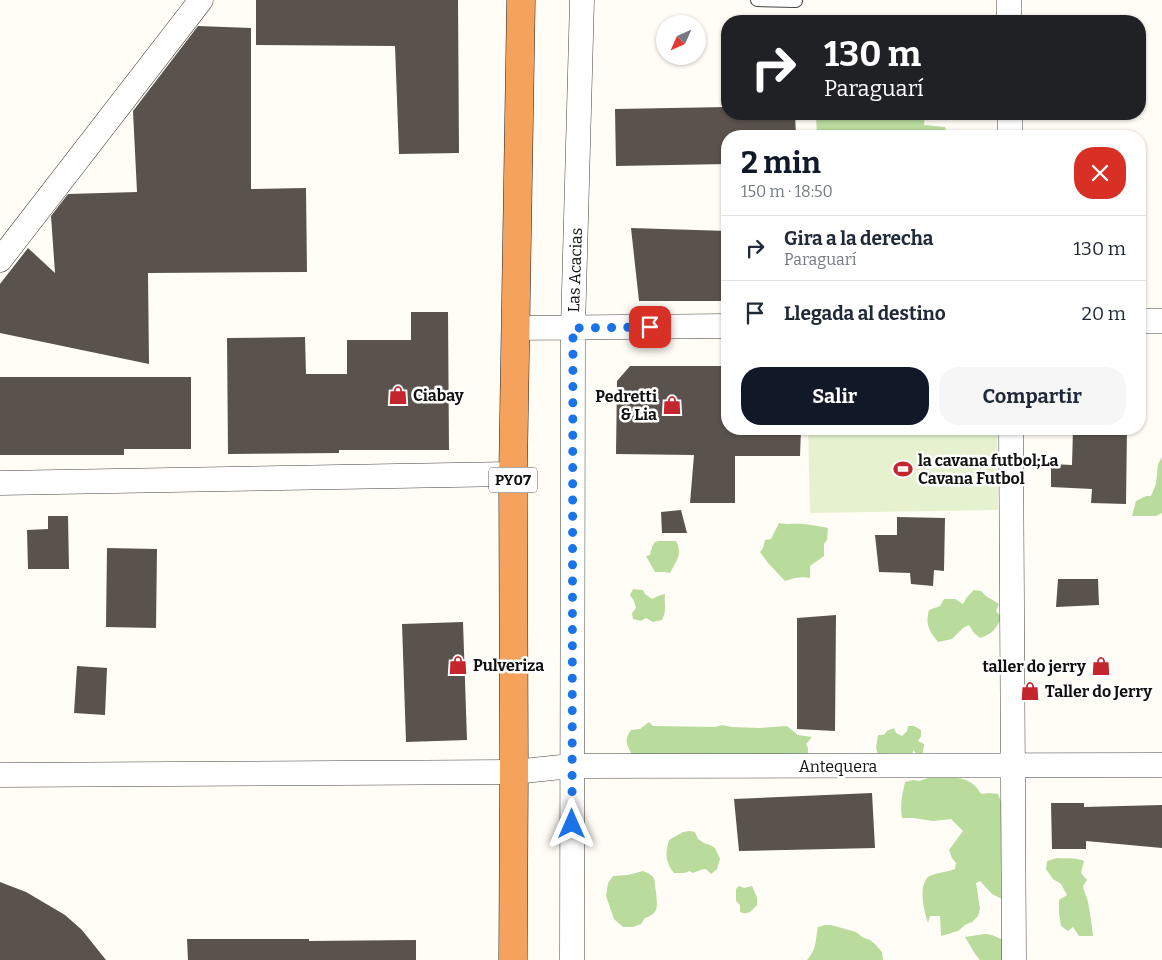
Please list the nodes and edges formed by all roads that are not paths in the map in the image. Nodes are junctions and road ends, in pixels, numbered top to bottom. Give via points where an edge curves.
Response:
1 (201, 0) edge
2 (521, 0) edge
3 (582, 0) edge
4 (757, 0) edge
5 (1009, 0) edge
6 (796, 1) edge
7 (1009, 15) edge
8 (0, 260) edge
9 (1146, 321) edge
10 (1162, 321) edge
11 (721, 326) edge
12 (515, 328) junction
13 (573, 328) junction
14 (1011, 435) edge
15 (513, 474) junction
16 (0, 483) edge
17 (1162, 765) edge
18 (571, 766) junction
19 (1012, 766) junction
20 (514, 772) junction
21 (0, 775) edge
22 (513, 960) edge
23 (572, 960) edge
24 (1014, 960) edge

1 - 8 street
2 - 12 highway, PY07
3 - 13 street, Las Acacias
4 - 6 lane
5 - 7 street
9 - 10 street
11 - 13 street
12 - 13 street
12 - 15 highway, PY07
13 - 18 street, Las Acacias
14 - 19 street
15 - 16 street
15 - 20 highway, PY07
17 - 19 street, Antequera
18 - 19 street, Antequera
18 - 20 street, Antequera
18 - 23 street, Las Acacias
19 - 24 street
20 - 21 street, Antequera
20 - 22 highway, PY07

